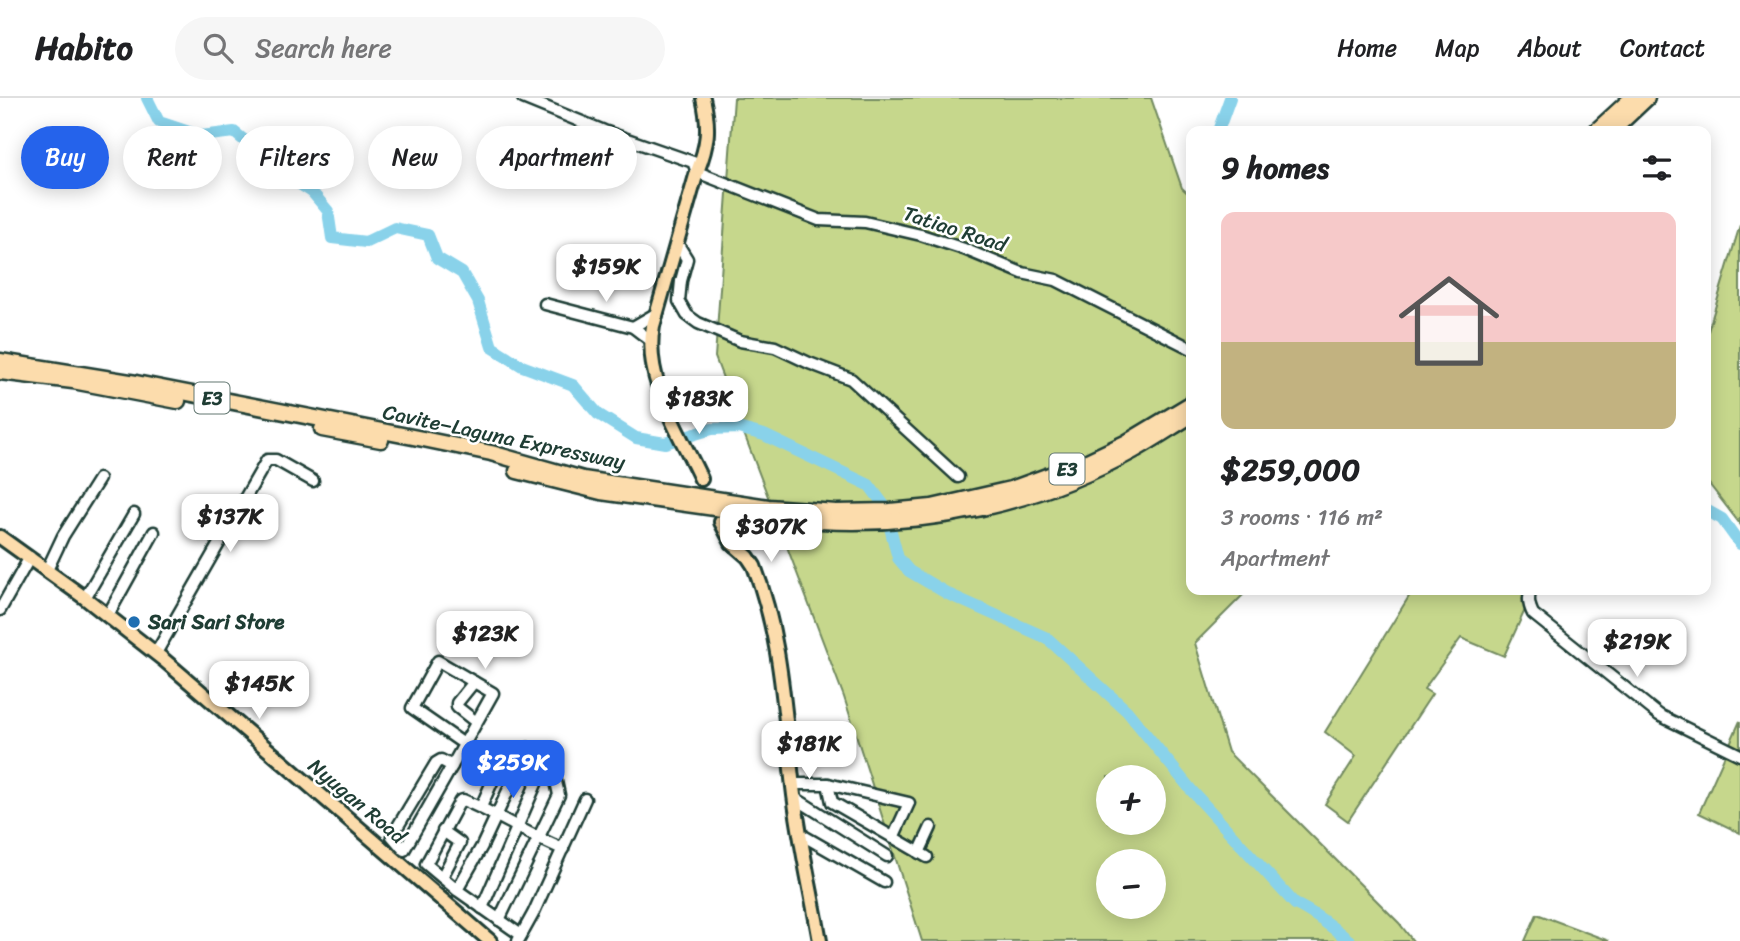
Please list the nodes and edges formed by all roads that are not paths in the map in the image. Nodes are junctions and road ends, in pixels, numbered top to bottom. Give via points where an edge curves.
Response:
1 (523, 98) edge
2 (703, 98) edge
3 (1632, 98) edge
4 (1647, 98) edge
5 (1601, 126) edge
6 (1617, 126) edge
7 (697, 172) junction
8 (677, 243) junction
9 (545, 304) dead end
10 (657, 313) junction
11 (633, 327) junction
12 (650, 340) junction
13 (1186, 346) edge
14 (0, 361) edge
15 (0, 372) edge
16 (1186, 407) edge
17 (1186, 419) edge
18 (958, 477) dead end
19 (99, 479) dead end
20 (701, 479) dead end
21 (313, 481) dead end
22 (933, 512) junction
23 (134, 514) dead end
24 (839, 517) junction
25 (721, 522) dead end
26 (154, 532) dead end
27 (0, 537) edge
28 (30, 557) junction
29 (47, 570) junction
30 (1528, 595) edge
31 (85, 598) junction
32 (0, 610) edge
33 (108, 615) junction
34 (156, 653) junction
35 (474, 682) junction
36 (476, 722) junction
37 (464, 744) junction
38 (528, 748) dead end
39 (1740, 755) edge
40 (452, 766) junction
41 (512, 781) junction
42 (828, 784) junction
43 (794, 791) junction
44 (585, 799) dead end
45 (481, 807) junction
46 (496, 814) junction
47 (518, 827) junction
48 (932, 827) dead end
49 (443, 831) junction
50 (802, 835) junction
51 (893, 838) junction
52 (539, 839) junction
53 (563, 849) junction
54 (401, 856) junction
55 (887, 856) dead end
56 (426, 864) junction
57 (442, 877) junction
58 (418, 878) junction
59 (884, 882) dead end
60 (457, 890) junction
61 (482, 908) junction
62 (499, 920) junction
63 (519, 938) edge
64 (491, 941) edge
65 (820, 941) edge

1 - 7 street, Tatiao Road via 693,162
2 - 7 main road via 707,148
3 - 5 highway
4 - 6 highway
7 - 8 main road
7 - 13 street, Tatiao Road via 819,220 865,222 921,235 1022,273 1056,280
8 - 10 main road
8 - 18 street via 687,259 679,300 687,315 740,341 775,347 851,379
9 - 11 street
10 - 11 street
10 - 12 main road
11 - 12 street
12 - 20 main road via 653,370
14 - 24 highway, Cavite–Laguna Expressway / E3 via 411,436 583,479
15 - 24 highway, Cavite–Laguna Expressway / E3 via 73,381 421,448 601,492 758,516
16 - 22 highway, Cavite–Laguna Expressway / E3 via 1127,442 1059,473
17 - 22 highway, Cavite–Laguna Expressway / E3 via 1132,452 1042,491
19 - 29 street
21 - 34 street via 276,460 267,460
22 - 24 highway, Cavite–Laguna Expressway / E3
23 - 31 street
25 - 43 main road via 732,543 754,566 772,627 782,672
26 - 33 street
27 - 28 main road, Nyugan Road
28 - 29 main road, Nyugan Road
28 - 32 street
29 - 31 main road, Nyugan Road
30 - 39 street via 1533,614 1648,707
31 - 33 main road, Nyugan Road
33 - 34 main road, Nyugan Road
34 - 54 main road, Nyugan Road
35 - 36 street via 457,707
35 - 36 street via 493,693
35 - 37 street via 438,661 412,708
36 - 37 street
37 - 40 street
38 - 41 street
40 - 54 street
40 - 54 street via 441,760 436,763 393,836
41 - 45 street via 496,773
41 - 46 street
42 - 43 street
42 - 51 street via 832,802
42 - 51 street via 909,803
43 - 50 main road
43 - 55 street
44 - 53 street
45 - 46 street
45 - 49 street via 460,801
46 - 47 street
46 - 60 street
47 - 52 street
47 - 52 street via 542,770 555,777 559,795
47 - 61 street
48 - 51 street via 923,855
49 - 56 street
49 - 57 street via 460,843
50 - 59 street
50 - 65 main road
52 - 53 street
52 - 62 street
53 - 63 street
54 - 58 main road, Nyugan Road
56 - 57 street
56 - 58 street
57 - 60 street
58 - 64 main road, Nyugan Road
60 - 61 street
61 - 62 street
62 - 63 street

